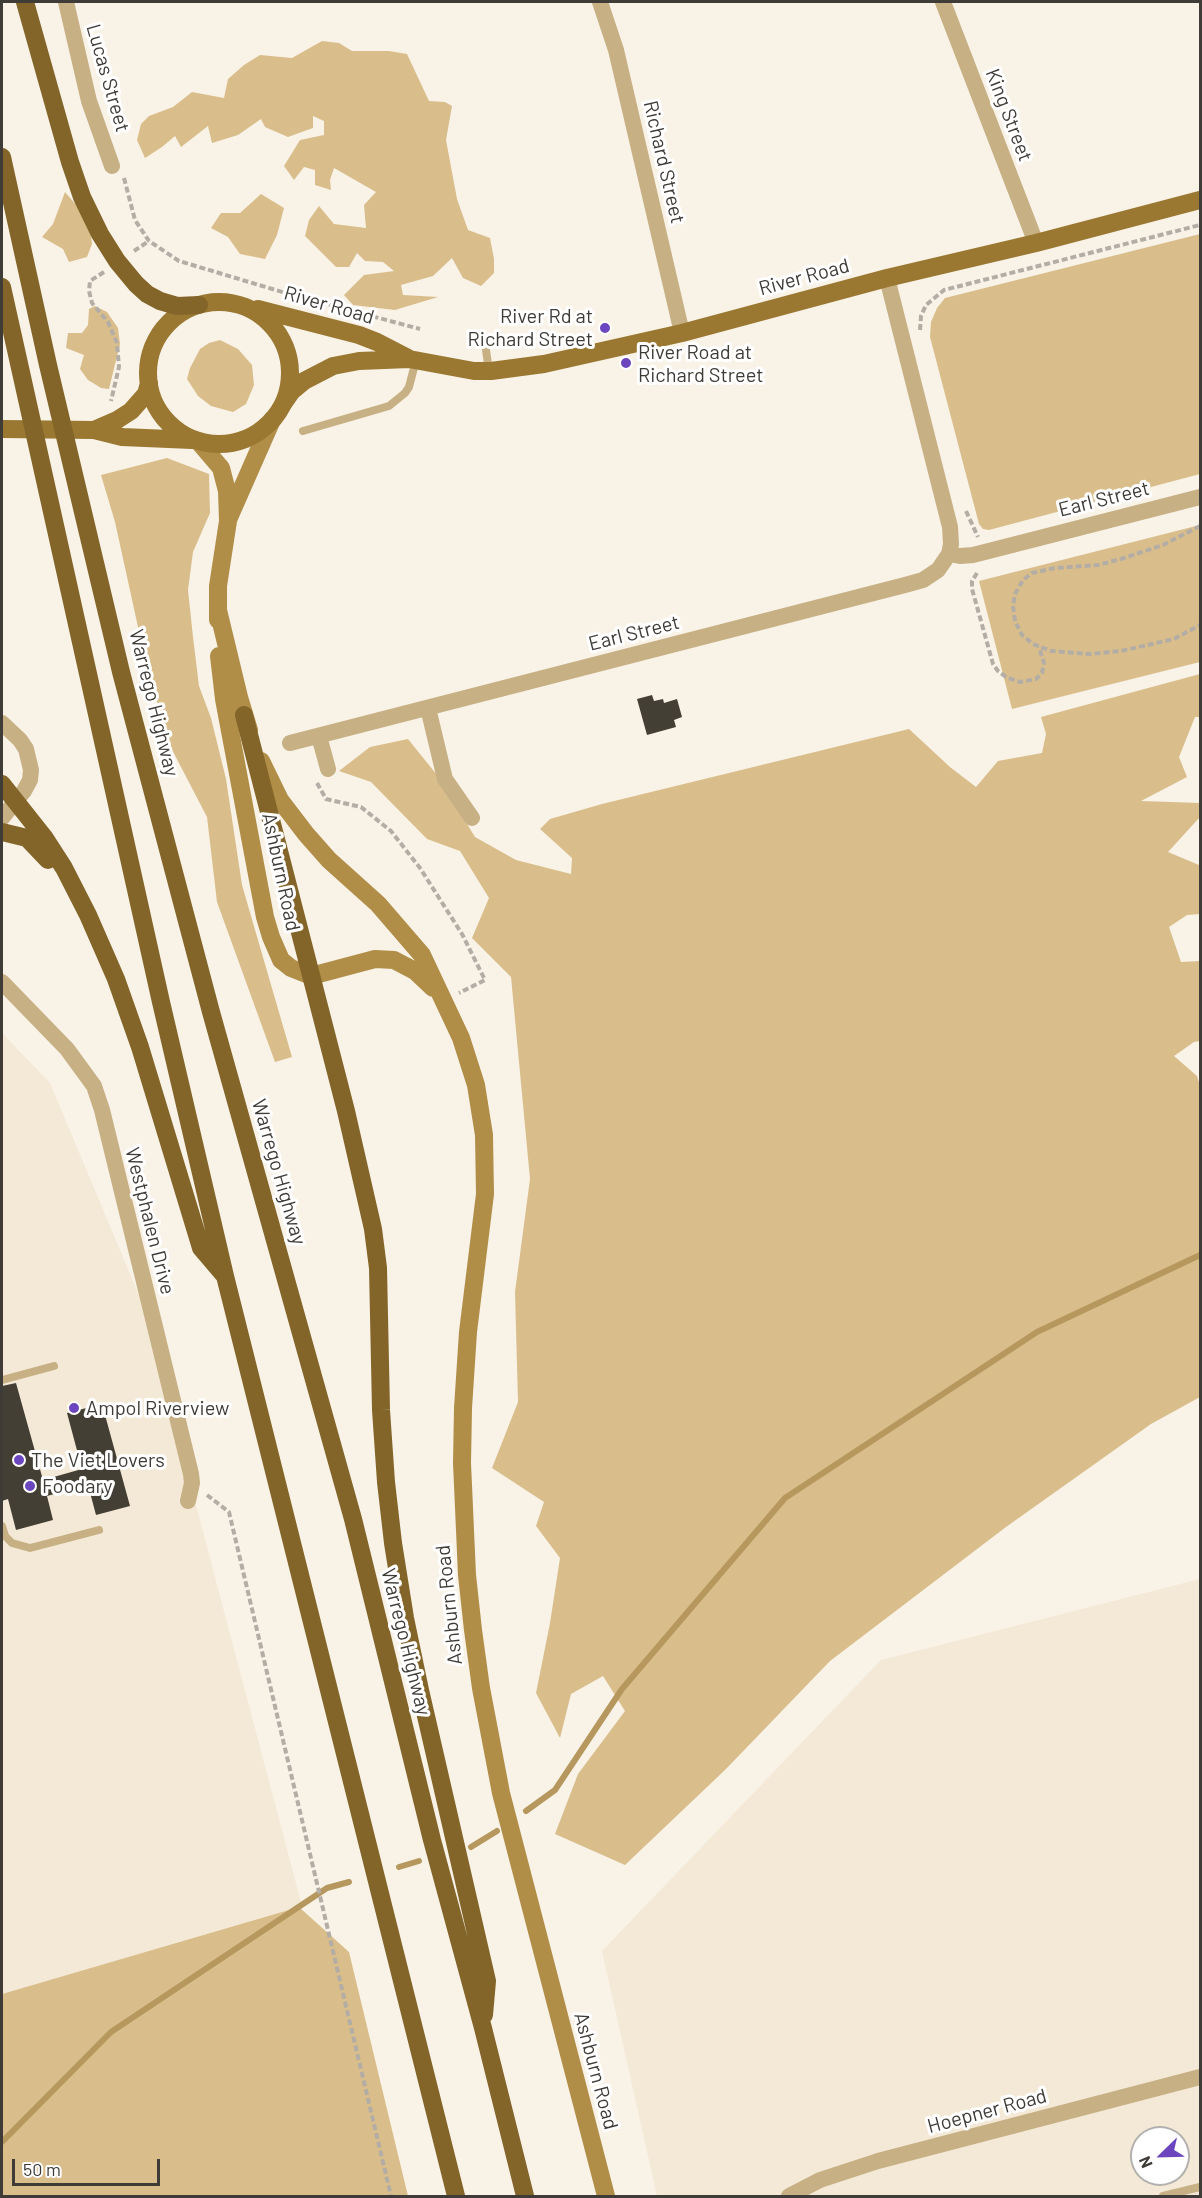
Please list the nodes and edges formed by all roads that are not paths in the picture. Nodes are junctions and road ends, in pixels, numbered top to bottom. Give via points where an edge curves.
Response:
1 (25, 2) edge
2 (66, 2) edge
3 (600, 2) edge
4 (944, 2) edge
5 (2, 157) edge
6 (117, 169) road end
7 (1200, 200) edge
8 (1036, 243) junction
9 (887, 278) junction
10 (2, 287) edge
11 (234, 303) junction
12 (199, 305) junction
13 (682, 333) junction
14 (485, 343) dead end
15 (412, 360) junction
16 (489, 371) junction
17 (149, 383) junction
18 (283, 404) junction
19 (272, 420) junction
20 (2, 429) edge
21 (94, 430) junction
22 (303, 431) dead end
23 (197, 441) junction
24 (1200, 496) edge
25 (228, 521) junction
26 (949, 554) junction
27 (218, 610) junction
28 (428, 708) junction
29 (243, 715) junction
30 (2, 723) edge
31 (319, 736) junction
32 (290, 743) dead end
33 (328, 769) road end
34 (2, 784) edge
35 (17, 802) junction
36 (2, 818) edge
37 (472, 818) dead end
38 (2, 832) edge
39 (88, 915) junction
40 (311, 976) junction
41 (2, 982) edge
42 (444, 1001) junction
43 (225, 1276) junction
44 (54, 1366) dead end
45 (2, 1380) edge
46 (188, 1501) dead end
47 (2, 1526) edge
48 (99, 1530) dead end
49 (483, 2028) junction
50 (1200, 2077) edge
51 (1200, 2187) edge
52 (456, 2196) edge
53 (525, 2196) edge
54 (606, 2196) edge
55 (789, 2196) edge
56 (1163, 2196) edge

1 - 12 highway via 70,162 99,234 135,284 147,294 177,306
2 - 6 street, Lucas Street via 89,101
3 - 13 street, Richard Street via 616,50
4 - 8 street, King Street
5 - 49 highway, Warrego Highway via 121,672 352,1519
7 - 8 main road, River Road
8 - 9 main road, River Road
9 - 13 main road, River Road
9 - 26 street via 950,527
10 - 43 highway via 160,1002
11 - 12 main road
11 - 15 main road, River Road via 359,335
11 - 18 main road via 265,317 285,345 290,369
12 - 17 main road via 178,315 162,332 152,353
13 - 16 main road, River Road via 544,364
14 - 16 lane
15 - 16 main road, River Road
15 - 18 main road, River Road via 359,361 327,368 297,387
15 - 22 lane via 405,393 389,406
17 - 21 main road via 146,394 130,411
17 - 23 main road via 166,421
18 - 19 main road
19 - 23 main road via 244,441
19 - 25 street, Ashburn Road
20 - 21 main road
21 - 23 main road via 122,437
23 - 25 street, Ashburn Road via 223,472
24 - 26 street, Earl Street via 973,555
25 - 27 street, Ashburn Road
26 - 28 street, Earl Street via 938,570 923,580
27 - 29 street, Ashburn Road
27 - 40 street, Ashburn Road via 224,699 268,929 281,960
28 - 31 street, Earl Street
28 - 37 street via 445,779
29 - 40 highway
29 - 42 street, Ashburn Road via 280,800 319,850 378,904 419,950
30 - 35 street via 20,740 30,759 30,780
31 - 32 street, Earl Street
31 - 33 street
34 - 35 highway
35 - 36 street
35 - 39 highway via 49,844
38 - 39 highway via 20,836 37,847
39 - 43 highway via 140,1047 201,1248
40 - 42 street, Ashburn Road via 375,959 394,960 419,974
40 - 49 highway via 373,1229 378,1268 382,1420 393,1543 420,1690 487,1981
41 - 46 street, Westphalen Drive via 67,1049 94,1086 192,1483
42 - 54 street, Ashburn Road via 469,1061 484,1135 485,1194 468,1332 462,1463 470,1608 501,1793
43 - 52 highway
44 - 45 lane
47 - 48 lane via 12,1543 30,1548
49 - 53 highway, Warrego Highway
50 - 55 street, Hoepner Road via 878,2161 820,2180
51 - 56 lane

